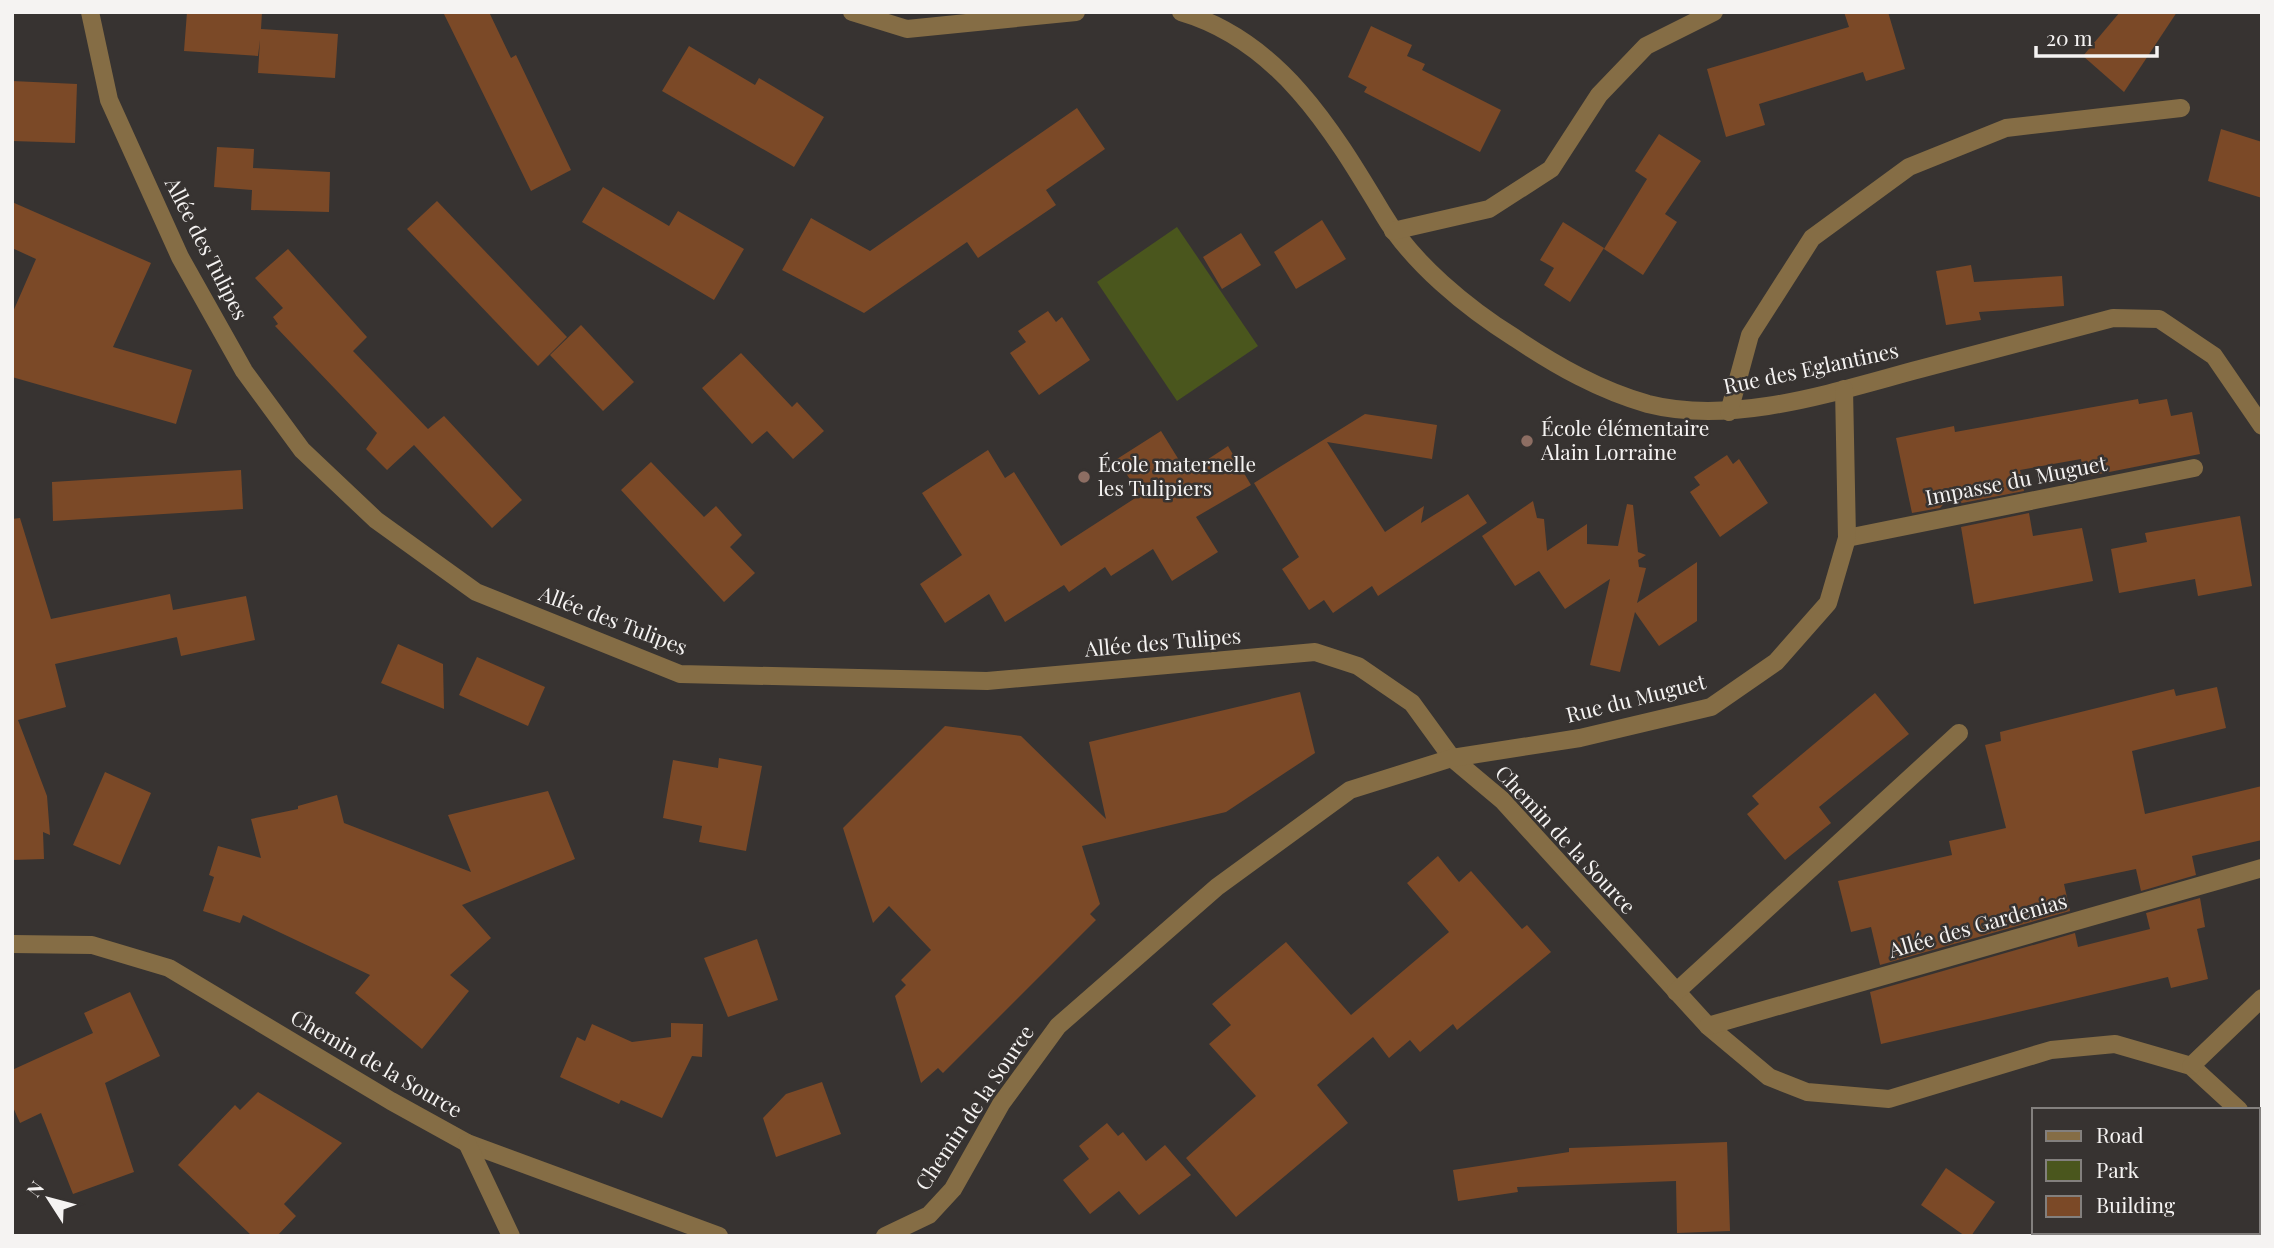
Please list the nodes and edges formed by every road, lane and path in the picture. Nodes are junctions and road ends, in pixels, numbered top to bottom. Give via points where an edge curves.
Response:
1 (90, 12) edge
2 (852, 12) edge
3 (1076, 12) edge
4 (1181, 12) edge
5 (1714, 12) edge
6 (2181, 108) dead end
7 (1393, 231) junction
8 (1844, 389) junction
9 (1729, 412) junction
10 (2262, 426) edge
11 (2194, 468) dead end
12 (1847, 538) junction
13 (1959, 733) dead end
14 (1452, 758) junction
15 (2262, 869) edge
16 (12, 944) edge
17 (1676, 992) junction
18 (2262, 998) edge
19 (1708, 1026) junction
20 (2191, 1066) junction
21 (2237, 1108) edge
22 (467, 1143) junction
23 (511, 1236) edge
24 (719, 1236) edge
25 (885, 1236) edge

1 - 14 street, Allée des Tulipes via 109,100 180,257 244,371 302,450 376,520 475,592 680,674 987,681 1315,652 1359,666 1412,703
2 - 3 street via 907,29
4 - 7 street, Rue des Eglantines via 1235,36 1288,78 1338,140
5 - 7 street via 1646,46 1599,95 1551,169 1489,209
6 - 9 street via 2006,128 1909,167 1812,238 1751,335
7 - 9 street, Rue des Eglantines via 1470,310 1576,378 1650,404
8 - 9 street, Rue des Eglantines
8 - 10 street, Rue des Eglantines via 2113,318 2159,319 2214,356
8 - 12 street, Rue du Muguet
11 - 12 street, Impasse du Muguet
12 - 14 street, Rue du Muguet via 1828,603 1776,662 1711,707 1580,738
13 - 17 street
14 - 17 street, Chemin de la Source via 1502,800
14 - 25 street, Chemin de la Source via 1350,790 1217,887 1058,1026 1001,1104 953,1189 929,1215
15 - 19 street, Allée des Gardenias
16 - 22 street, Chemin de la Source via 92,945 169,968
17 - 19 street, Chemin de la Source
18 - 20 street
19 - 20 street, Chemin de la Source via 1769,1077 1807,1093 1832,1097 1889,1099 2051,1050 2115,1044
20 - 21 street, Chemin de la Source
22 - 23 street
22 - 24 street, Chemin de la Source

